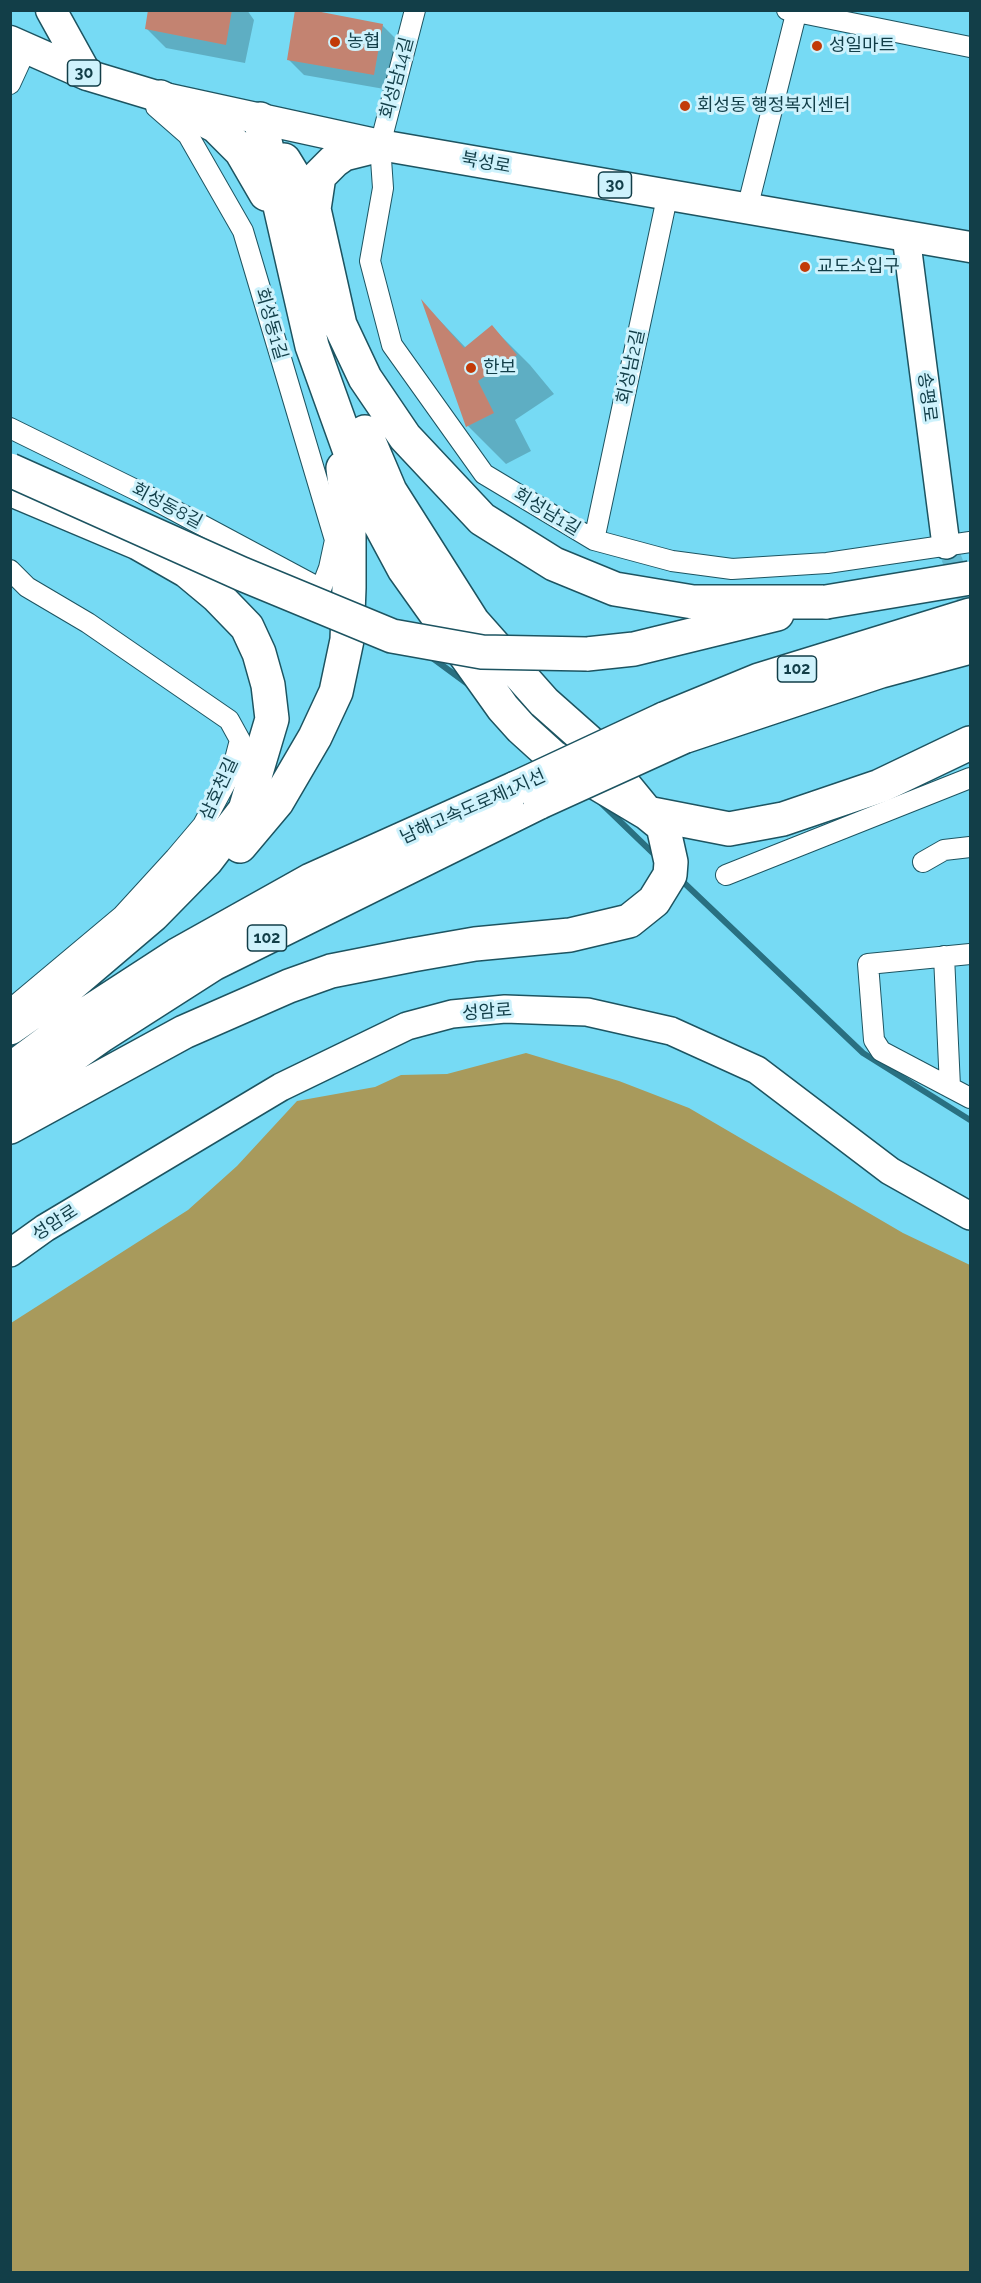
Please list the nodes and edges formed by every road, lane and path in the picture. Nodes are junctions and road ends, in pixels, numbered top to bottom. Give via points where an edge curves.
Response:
1 (51, 10) edge
2 (415, 10) edge
3 (794, 11) edge
4 (19, 44) edge
5 (970, 47) edge
6 (87, 75) junction
7 (10, 84) edge
8 (148, 94) junction
9 (260, 118) junction
10 (380, 145) junction
11 (284, 160) junction
12 (668, 194) junction
13 (314, 209) junction
14 (747, 209) junction
15 (282, 224) junction
16 (906, 236) junction
17 (970, 247) edge
18 (329, 393) junction
19 (10, 428) edge
20 (10, 470) edge
21 (10, 489) edge
22 (594, 540) junction
23 (960, 555) edge
24 (10, 570) edge
25 (340, 581) junction
26 (826, 602) junction
27 (970, 615) edge
28 (970, 647) edge
29 (673, 728) junction
30 (970, 743) edge
31 (970, 778) edge
32 (528, 795) junction
33 (647, 813) junction
34 (970, 847) edge
35 (923, 862) dead end
36 (726, 875) dead end
37 (970, 954) edge
38 (944, 956) junction
39 (10, 1009) edge
40 (10, 1028) edge
41 (10, 1044) edge
42 (10, 1070) edge
43 (950, 1087) junction
44 (970, 1098) edge
45 (10, 1100) edge
46 (10, 1127) edge
47 (970, 1216) edge
48 (10, 1253) edge

1 - 6 main road
2 - 10 street, 회성남14길
3 - 5 street
3 - 14 street
4 - 6 main road, 북성로 / 30
4 - 7 street
6 - 8 main road, 북성로 / 30
8 - 9 main road, 북성로 / 30
8 - 15 highway via 216,126 241,151
8 - 25 street, 회성동1길 via 188,135 243,231 335,540 329,568
9 - 10 main road, 북성로 / 30
9 - 11 highway
9 - 15 highway
10 - 12 main road, 북성로 / 30
10 - 13 highway via 344,154 334,161 319,176
10 - 22 street, 회성남1길 via 383,188 370,261 392,345 484,474
11 - 13 highway
11 - 33 highway via 340,367 390,491 473,622 544,702 588,741
12 - 14 main road, 북성로 / 30
12 - 22 street, 회성남2길
13 - 26 highway via 340,325 365,378 405,437 482,519 554,564 615,589 693,602
14 - 16 main road, 북성로 / 30
15 - 18 highway via 312,346
16 - 17 main road, 북성로 / 30
16 - 23 main road, 송평로
18 - 25 highway via 349,519
18 - 33 highway via 369,502 404,569 503,708 553,757
19 - 25 street, 회성동8길 via 140,492
20 - 26 highway, bridge via 252,579 392,636 482,652 587,654 634,649
21 - 40 highway via 138,543 187,571 217,596 247,627 263,665 272,720 246,810 206,861 153,915 66,989
22 - 23 street, 회성남1길 via 672,561 732,569
23 - 26 highway, bridge
24 - 39 street, 삼호천길 via 27,587 229,720 240,740 232,771 203,825 175,858 122,916
25 - 41 highway via 347,640 336,692 277,802 187,909 104,977
27 - 29 highway, 남해고속도로제1지선 / 102 via 759,680
28 - 29 highway, 남해고속도로제1지선 / 102
29 - 32 highway, 남해고속도로제1지선 / 102, bridge
30 - 33 highway via 880,786 783,819 729,829
31 - 36 street
32 - 42 highway, 남해고속도로제1지선 / 102 via 311,880 177,955 80,1018
32 - 45 highway, 남해고속도로제1지선 / 102 via 213,964
33 - 46 highway via 663,826 670,875 654,901 629,921 570,935 475,944 331,971 227,1011
34 - 35 street via 944,850
37 - 38 street
38 - 43 street
38 - 43 street via 868,964 874,1040 880,1051
43 - 44 street
47 - 48 main road, 성암로 via 890,1171 758,1070 682,1036 587,1012 505,1009 452,1014 406,1026 281,1087 45,1228

